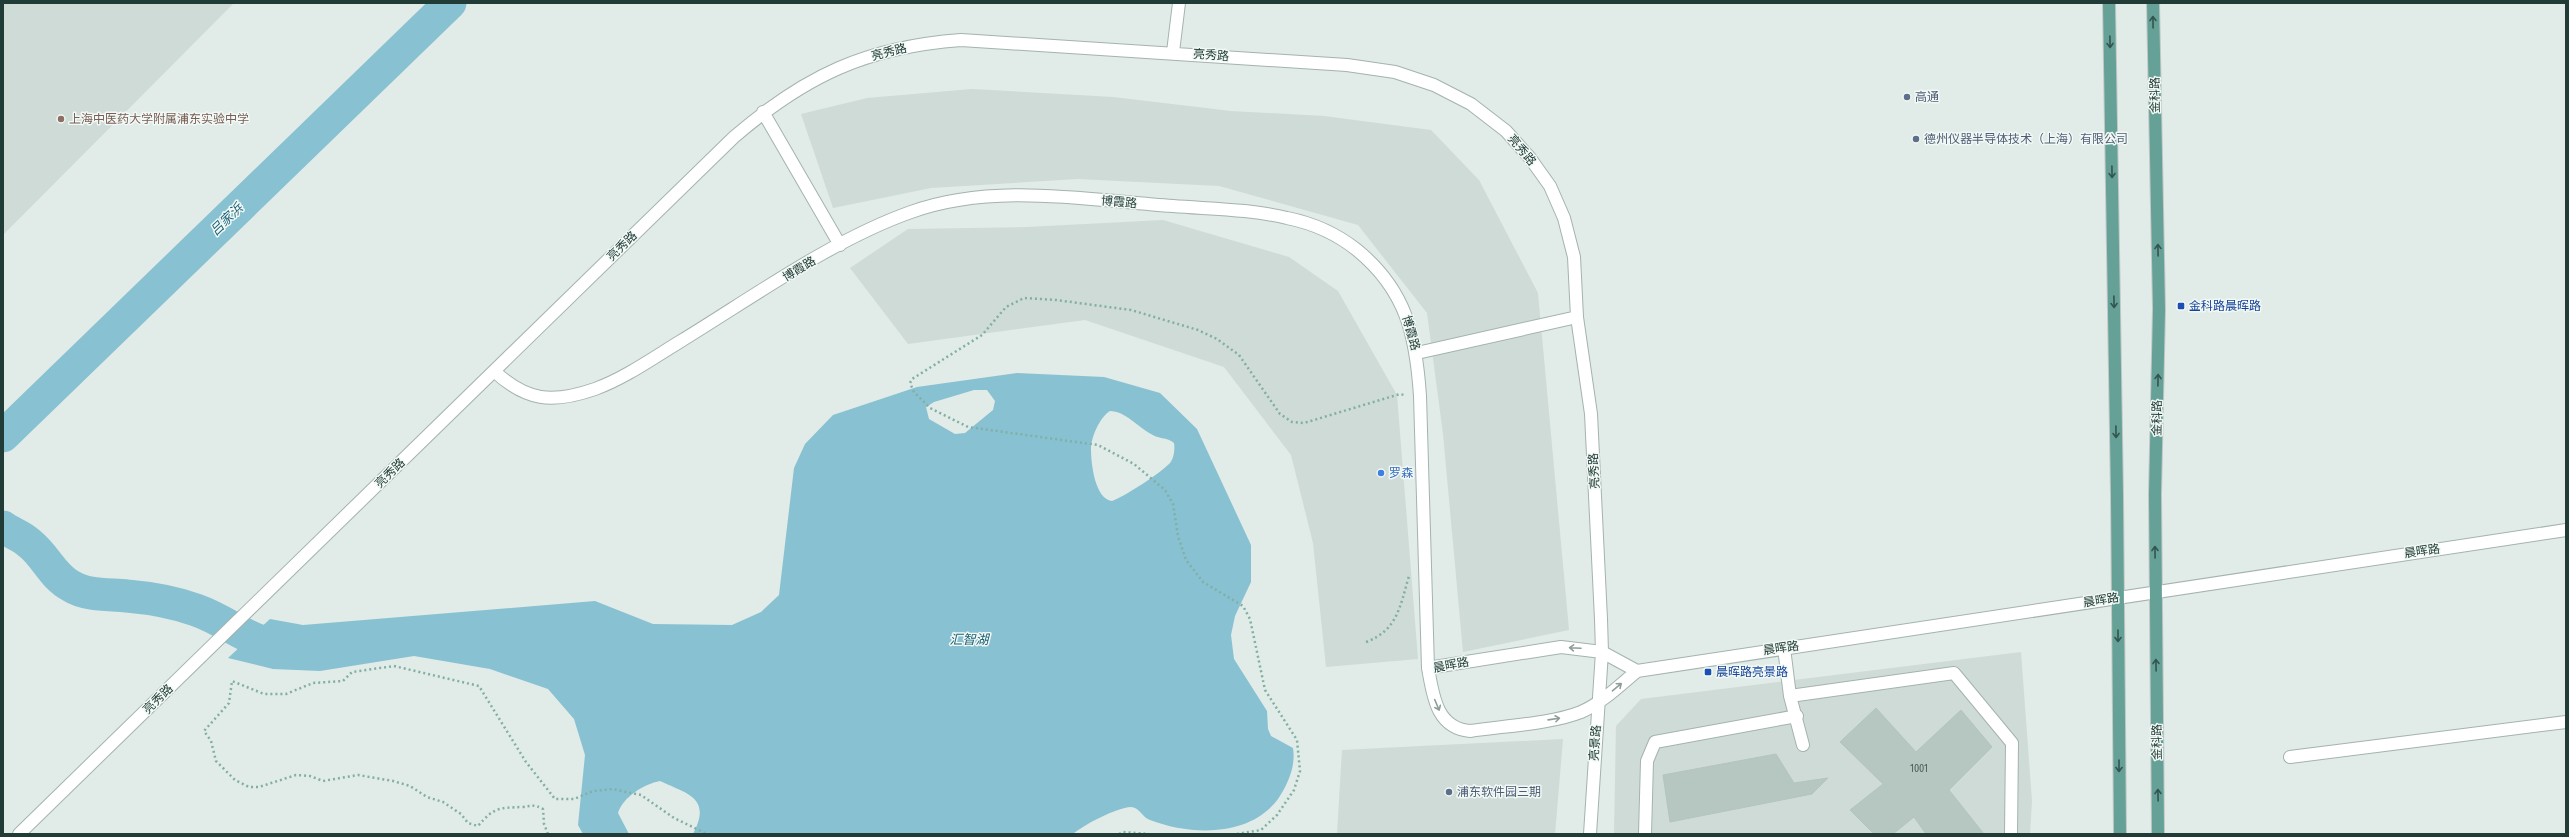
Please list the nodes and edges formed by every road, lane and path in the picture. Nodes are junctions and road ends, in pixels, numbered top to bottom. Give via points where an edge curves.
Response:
1 (1179, 3) edge
2 (2109, 3) edge
3 (2153, 3) edge
4 (1173, 52) junction
5 (763, 112) junction
6 (840, 245) junction
7 (1577, 317) junction
8 (1417, 353) junction
9 (494, 371) junction
10 (1408, 396) dead end
11 (2566, 530) edge
12 (1410, 573) dead end
13 (2156, 591) junction
14 (2118, 597) junction
15 (1366, 642) dead end
16 (1784, 648) junction
17 (1602, 652) junction
18 (1428, 668) junction
19 (1637, 670) junction
20 (1790, 696) junction
21 (1598, 703) junction
22 (1797, 716) junction
23 (2566, 722) edge
24 (1803, 745) dead end
25 (2290, 757) dead end
26 (24, 832) edge
27 (548, 834) edge
28 (707, 834) edge
29 (1119, 834) edge
30 (1149, 834) edge
31 (1237, 834) edge
32 (1590, 834) edge
33 (1645, 834) edge
34 (2011, 834) edge
35 (2120, 834) edge
36 (2158, 834) edge

1 - 4 street
2 -> 14 main road
13 -> 3 main road, 金科路 via 2155,494 2159,309
4 - 5 street, 亮秀路 via 992,40 933,42 895,49 832,70 797,88
4 - 7 street, 亮秀路 via 1347,65 1394,72 1434,86 1471,104 1506,131 1550,186 1564,218 1574,257
5 - 6 street
5 - 9 street, 亮秀路 via 734,137
6 - 8 street, 博霞路 via 913,211 965,198 993,196 1093,200 1256,213 1288,218 1336,235 1373,265 1401,304 1411,328
6 - 9 street, 博霞路 via 655,357 594,389 552,398 534,397 509,385
7 - 8 street
7 - 17 street, 亮秀路 via 1591,414
8 - 18 street, 博霞路
9 - 26 street, 亮秀路
10 - 31 path via 1400,394 1304,424 1292,422 1280,414 1239,355 1218,339 1198,330 1131,310 1024,298 1006,307 982,335 912,379 910,386 930,408 968,427 1098,445 1118,454 1165,490 1173,504 1178,536 1186,560 1203,582 1243,606 1250,619 1265,690 1296,740 1300,771 1294,790 1276,815 1261,830
11 - 13 street, 晨晖路
12 - 15 path via 1398,613 1389,629 1379,637
13 - 14 street, 晨晖路
36 -> 13 main road, 金科路
14 - 16 street, 晨晖路
14 -> 35 main road
16 - 19 street, 晨晖路
16 - 20 street
17 -> 18 street, 晨晖路 via 1562,647
17 - 19 street, 晨晖路
17 - 21 street, 亮景路
18 -> 21 street, 晨晖路 via 1436,704 1444,719 1456,730 1470,731 1565,717
21 -> 19 street, 晨晖路
20 - 22 street
20 - 34 street via 1954,673 2012,743
21 - 32 street, 亮景路
22 - 24 street
22 - 33 street via 1655,742 1647,761
23 - 25 street
27 - 28 path via 543,809 535,804 499,808 491,812 478,826 468,823 461,814 443,802 427,798 410,786 358,775 323,781 310,776 296,775 259,787 249,787 235,780 216,761 211,741 204,731 229,703 232,681 264,694 286,694 313,683 343,681 352,672 394,666 480,686 504,728 540,782 555,799 574,799 593,791 613,789 640,795 674,818
29 - 30 path

